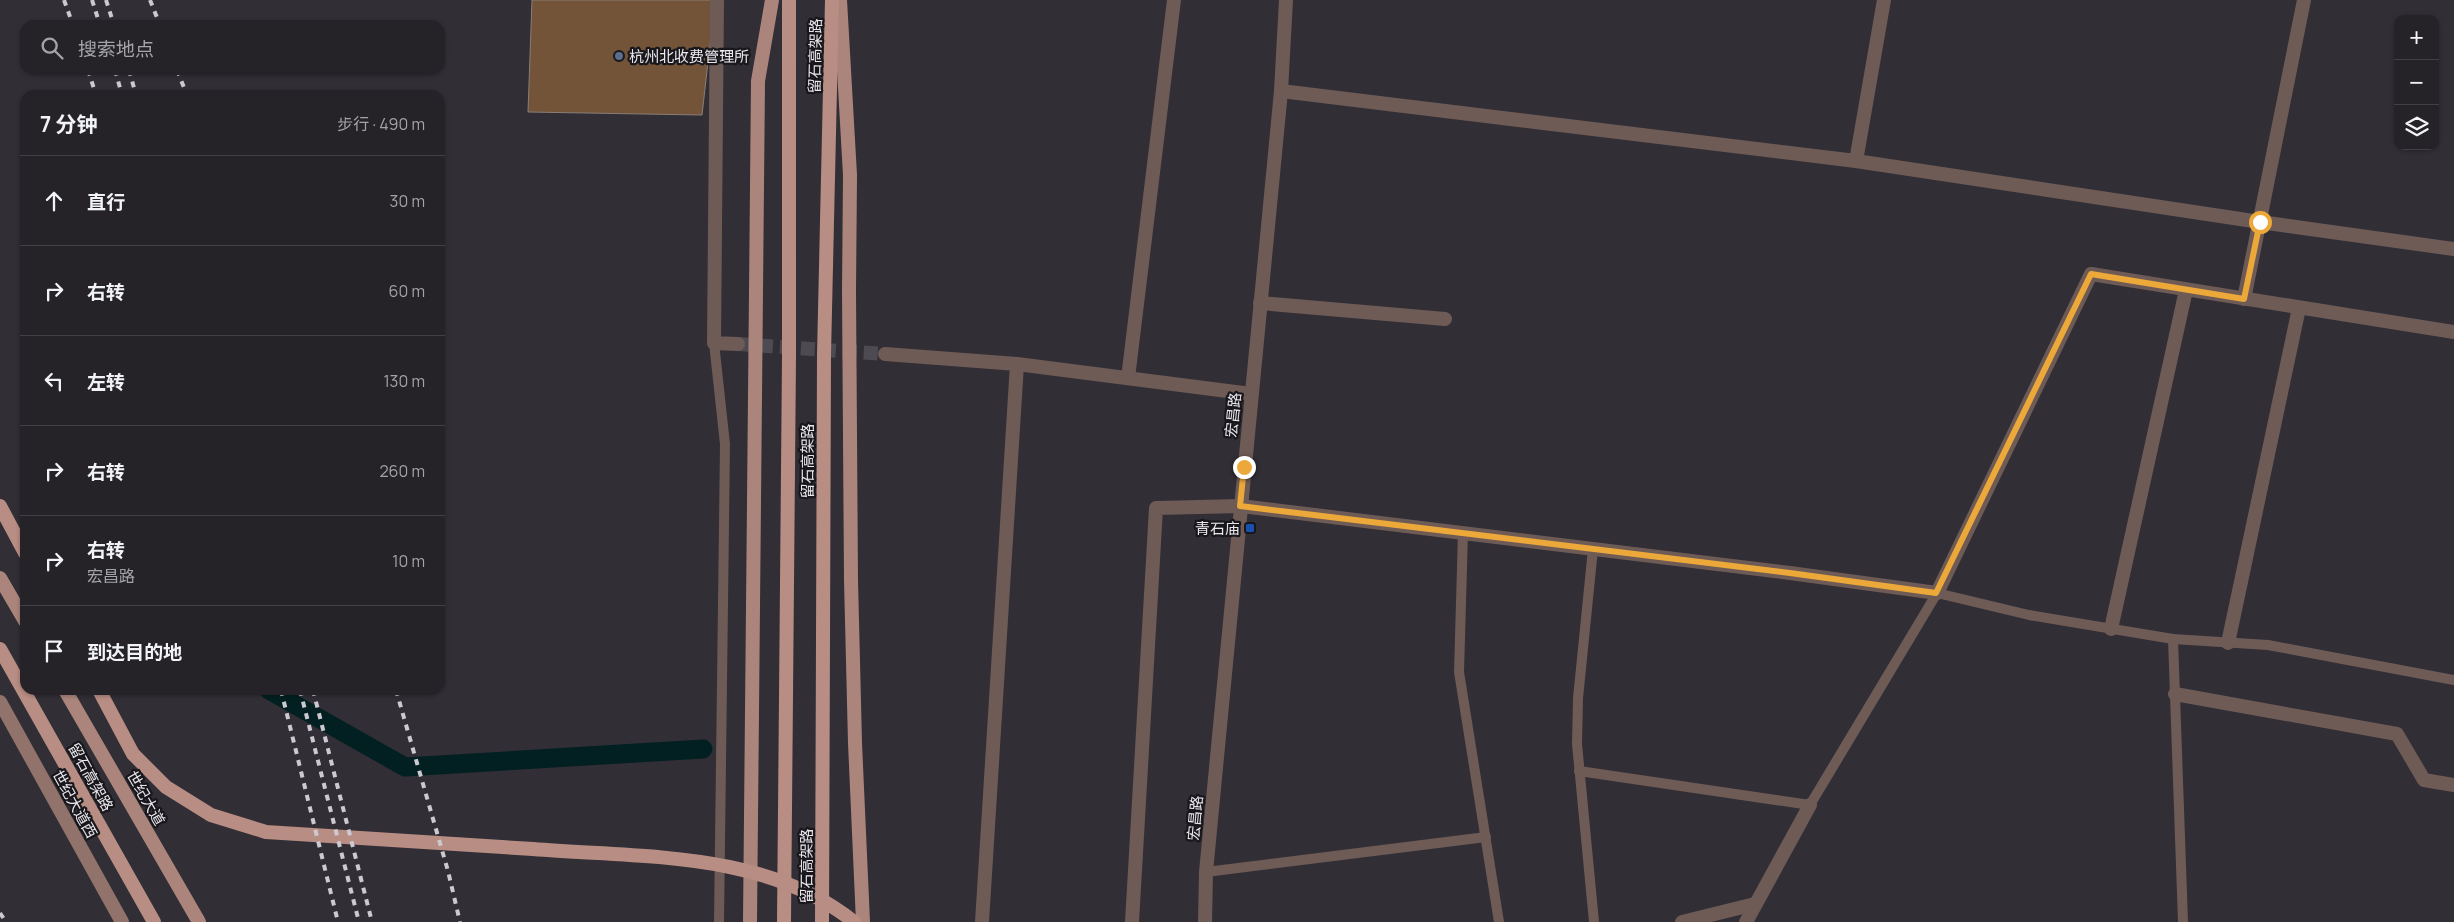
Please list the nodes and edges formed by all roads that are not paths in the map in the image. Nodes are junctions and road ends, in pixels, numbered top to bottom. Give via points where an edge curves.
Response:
1 (717, 0) edge
2 (772, 0) edge
3 (789, 0) edge
4 (832, 0) edge
5 (840, 0) edge
6 (1174, 0) edge
7 (1286, 0) edge
8 (1884, 0) edge
9 (2304, 0) edge
10 (1281, 91) junction
11 (1856, 161) junction
12 (2260, 222) junction
13 (2454, 249) edge
14 (2186, 290) junction
15 (2244, 299) junction
16 (1260, 303) junction
17 (2300, 308) junction
18 (1445, 319) dead end
19 (2454, 332) edge
20 (714, 342) junction
21 (738, 344) tunnel mouth
22 (885, 354) tunnel mouth
23 (1018, 364) junction
24 (1128, 378) junction
25 (1252, 394) junction
26 (0, 506) edge
27 (1240, 506) junction
28 (1463, 533) junction
29 (20, 543) edge
30 (1593, 549) junction
31 (0, 578) edge
32 (1936, 593) junction
33 (20, 612) edge
34 (2111, 629) junction
35 (2173, 639) junction
36 (2228, 643) junction
37 (0, 649) edge
38 (2454, 680) edge
39 (20, 684) edge
40 (2175, 694) junction
41 (26, 695) edge
42 (68, 695) edge
43 (102, 695) edge
44 (0, 702) edge
45 (1579, 771) junction
46 (2454, 785) edge
47 (1810, 804) junction
48 (1486, 837) junction
49 (1206, 872) junction
50 (1755, 904) junction
51 (122, 922) edge
52 (154, 922) edge
53 (199, 922) edge
54 (719, 922) edge
55 (750, 922) edge
56 (784, 922) edge
57 (822, 922) edge
58 (854, 922) edge
59 (863, 922) edge
60 (982, 922) edge
61 (1132, 922) edge
62 (1205, 922) edge
63 (1499, 922) edge
64 (1594, 922) edge
65 (1682, 922) edge
66 (1746, 922) edge
67 (2182, 922) edge

1 - 20 street
2 - 55 main road via 758,81
3 - 56 highway, 留石高架路
4 - 57 highway, 留石高架路 via 824,355
5 - 59 main road via 850,175 851,580
6 - 24 street
7 - 10 street, 宏昌路
8 - 11 street
9 - 12 street
10 - 11 street
10 - 16 street, 宏昌路
11 - 12 street
12 - 13 street
12 - 15 street
14 - 15 street
14 - 32 street via 2091,274
14 - 34 street
15 - 17 street
16 - 18 street
16 - 25 street, 宏昌路
17 - 19 street
17 - 36 street
20 - 21 street
20 - 54 lane via 726,444
22 - 23 street
23 - 24 street
23 - 60 street
24 - 25 street
25 - 27 street, 宏昌路
26 - 29 highway
27 - 28 street
27 - 49 street, 宏昌路
27 - 61 street via 1156,508
28 - 30 street
28 - 48 lane via 1459,672
30 - 32 street
30 - 45 lane via 1578,698
31 - 33 main road
32 - 34 lane via 2029,615
32 - 47 lane
34 - 35 lane
35 - 36 lane
35 - 40 lane
36 - 38 lane via 2268,645
37 - 39 highway, 留石高架路
40 - 46 street via 2397,734 2424,780
40 - 67 lane
41 - 52 highway, 留石高架路
42 - 53 main road, 世纪大道
43 - 58 highway, bridge via 133,754 166,787 210,815 266,832 731,866 806,891
44 - 51 main road, 世纪大道西
45 - 47 lane
45 - 64 lane
47 - 50 street
48 - 49 lane
48 - 63 lane
49 - 62 street, 宏昌路
50 - 65 street
50 - 66 street

